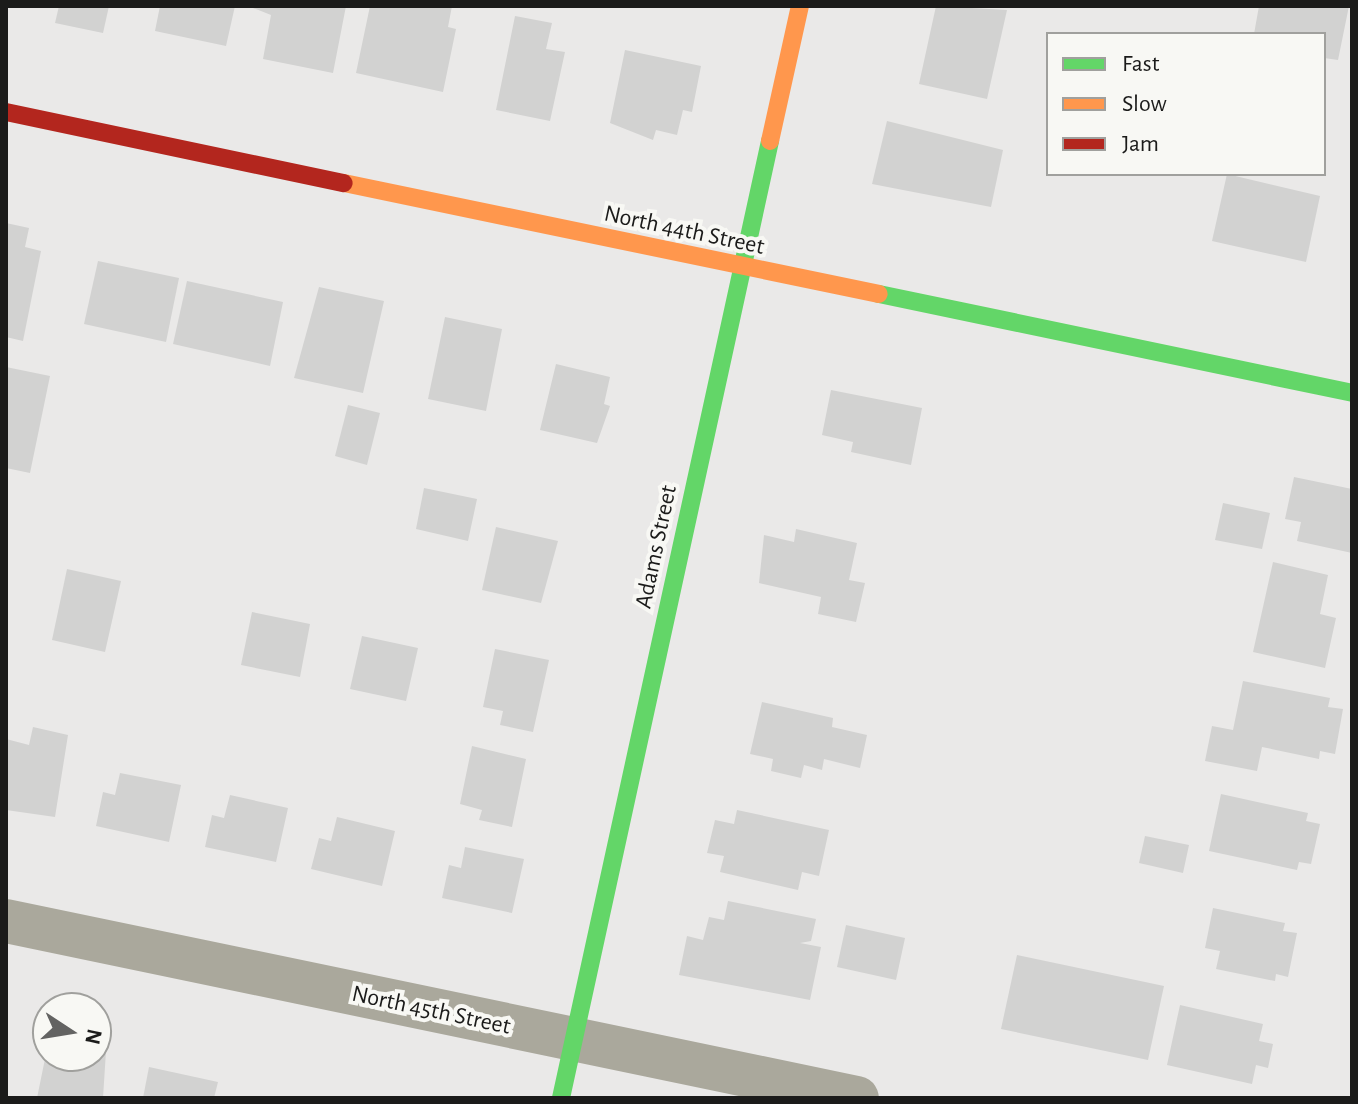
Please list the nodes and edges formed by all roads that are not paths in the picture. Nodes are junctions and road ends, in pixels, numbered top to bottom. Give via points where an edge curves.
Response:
1 (800, 6) edge
2 (6, 112) edge
3 (744, 268) junction
4 (1352, 393) edge
5 (6, 921) edge
6 (574, 1042) junction
7 (561, 1098) edge
8 (857, 1098) edge

1 - 3 street, Adams Street
2 - 3 street, North 44th Street
3 - 4 street, North 44th Street
3 - 6 street, Adams Street
5 - 6 street, North 45th Street
6 - 7 street, Adams Street
6 - 8 street, North 45th Street

